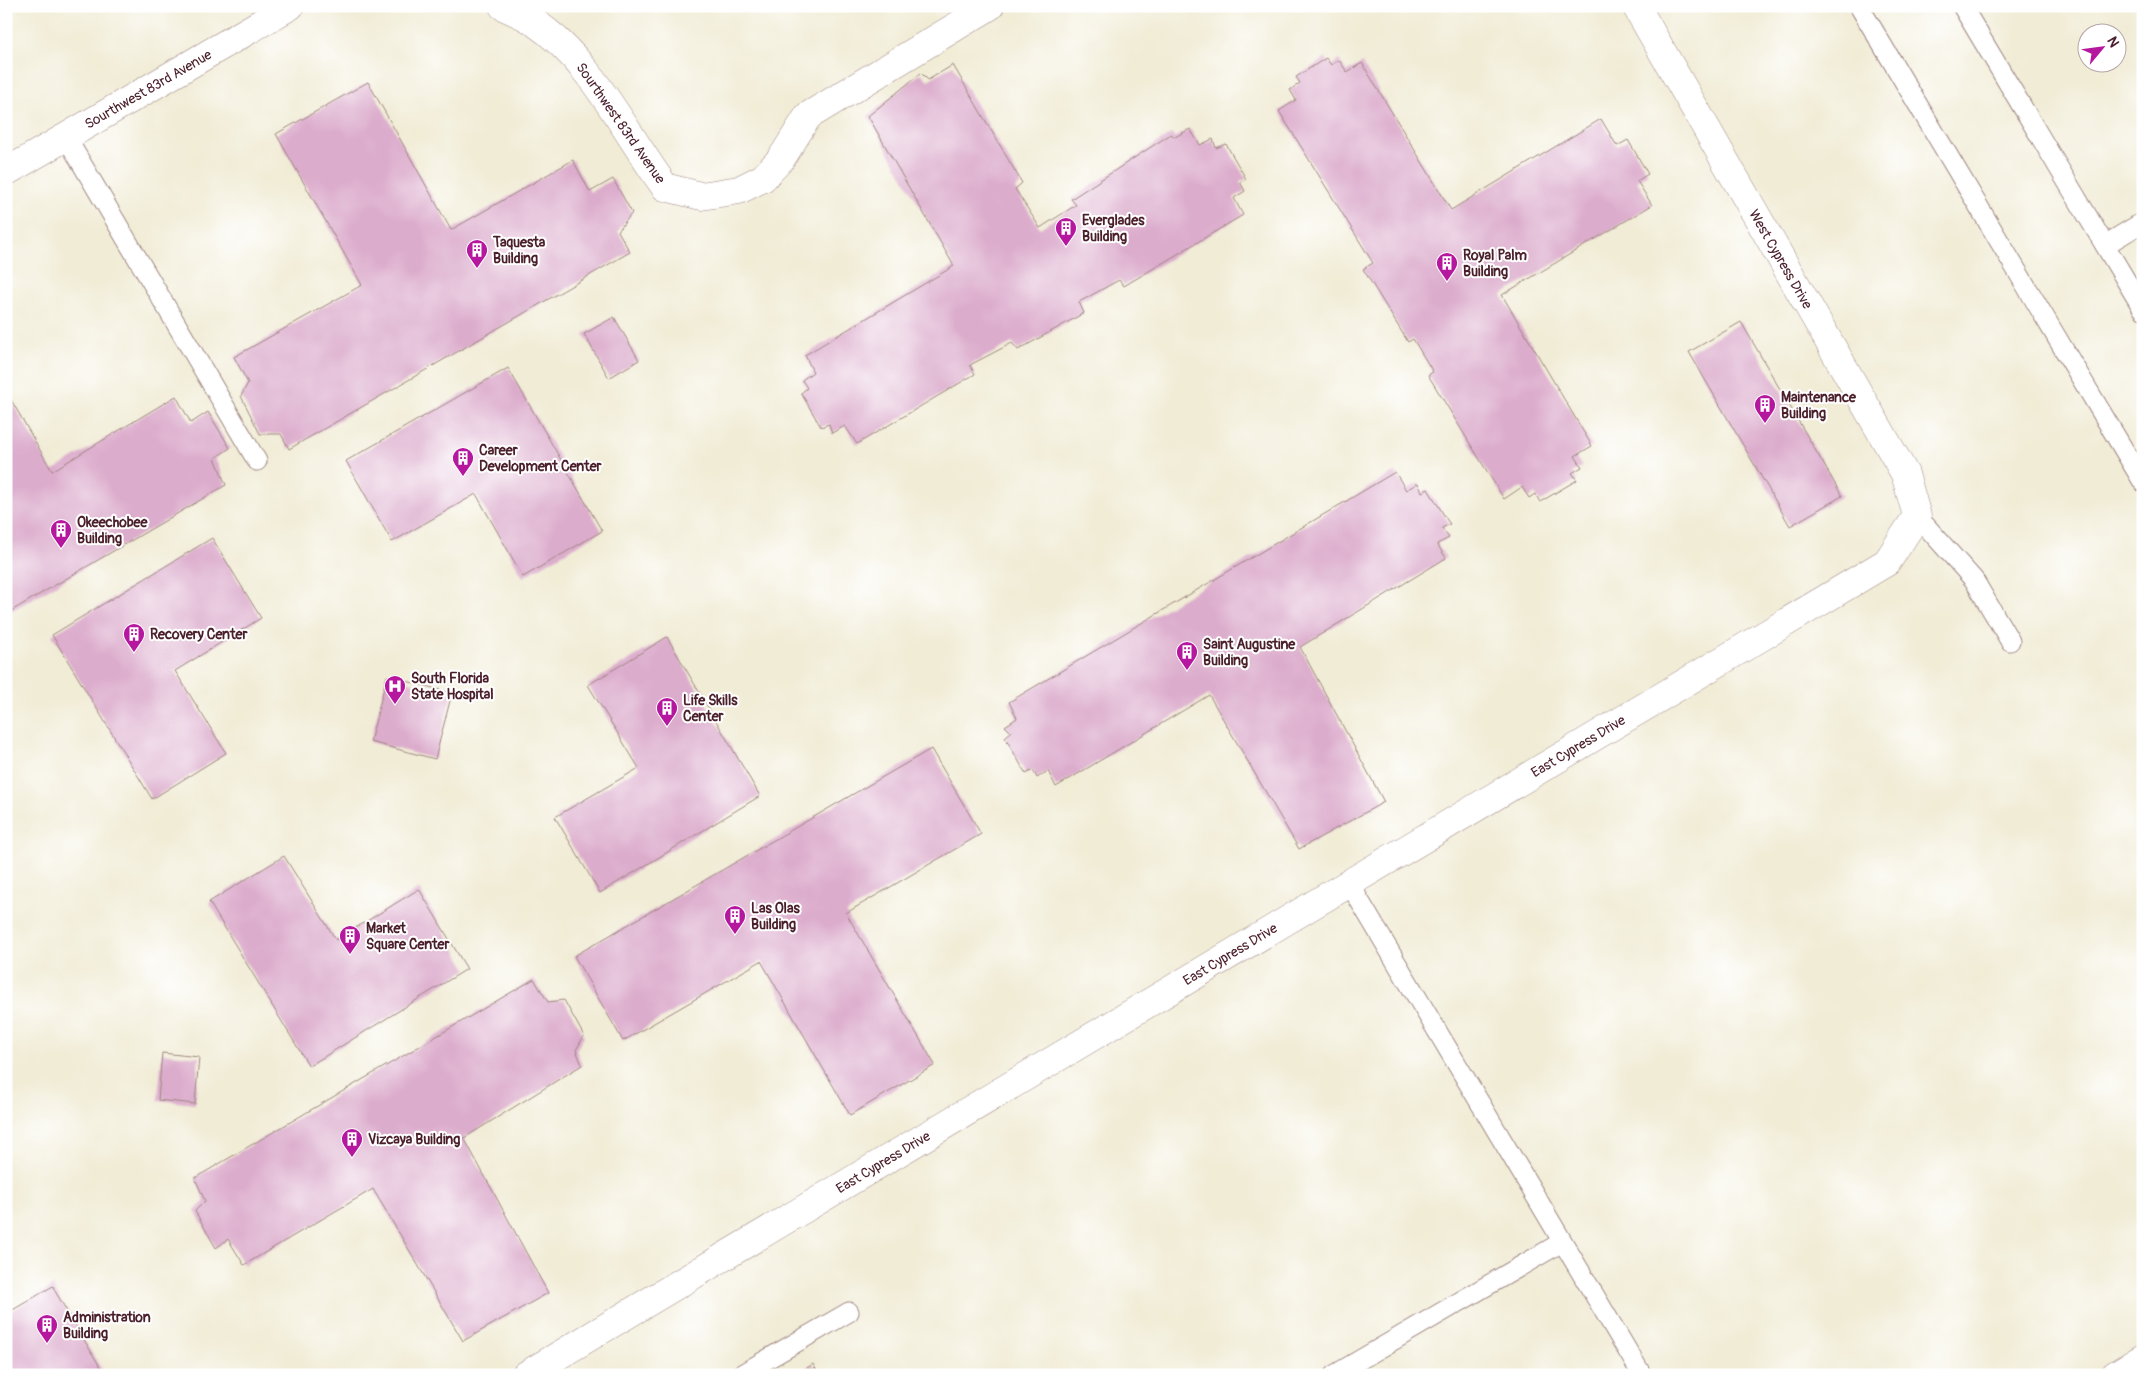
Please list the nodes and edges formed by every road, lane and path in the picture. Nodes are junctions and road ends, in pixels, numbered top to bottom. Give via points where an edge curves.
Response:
1 (290, 6) edge
2 (503, 6) edge
3 (990, 6) edge
4 (1636, 6) edge
5 (1859, 6) edge
6 (1962, 6) edge
7 (66, 137) junction
8 (6, 172) edge
9 (2143, 222) edge
10 (2105, 245) junction
11 (2143, 309) edge
12 (258, 461) dead end
13 (2143, 482) edge
14 (1917, 516) junction
15 (2010, 641) dead end
16 (1349, 883) junction
17 (1562, 1242) junction
18 (849, 1312) dead end
19 (2143, 1358) edge
20 (526, 1375) edge
21 (740, 1375) edge
22 (1334, 1375) edge
23 (1642, 1375) edge
24 (2115, 1375) edge

1 - 7 street, Sourthwest 83rd Avenue
2 - 3 street, Sourthwest 83rd Avenue via 533,21 568,50 594,82 665,187 701,196 739,190 762,178 781,159 808,116
4 - 14 street, West Cypress Drive via 1905,474
5 - 13 lane
6 - 10 lane
7 - 8 street, Sourthwest 83rd Avenue
7 - 12 lane
9 - 10 lane
10 - 11 lane
14 - 15 lane via 1974,580
14 - 16 street, East Cypress Drive via 1886,562
16 - 17 lane
16 - 20 street, East Cypress Drive
17 - 22 lane
17 - 23 lane
18 - 21 lane
19 - 24 street

